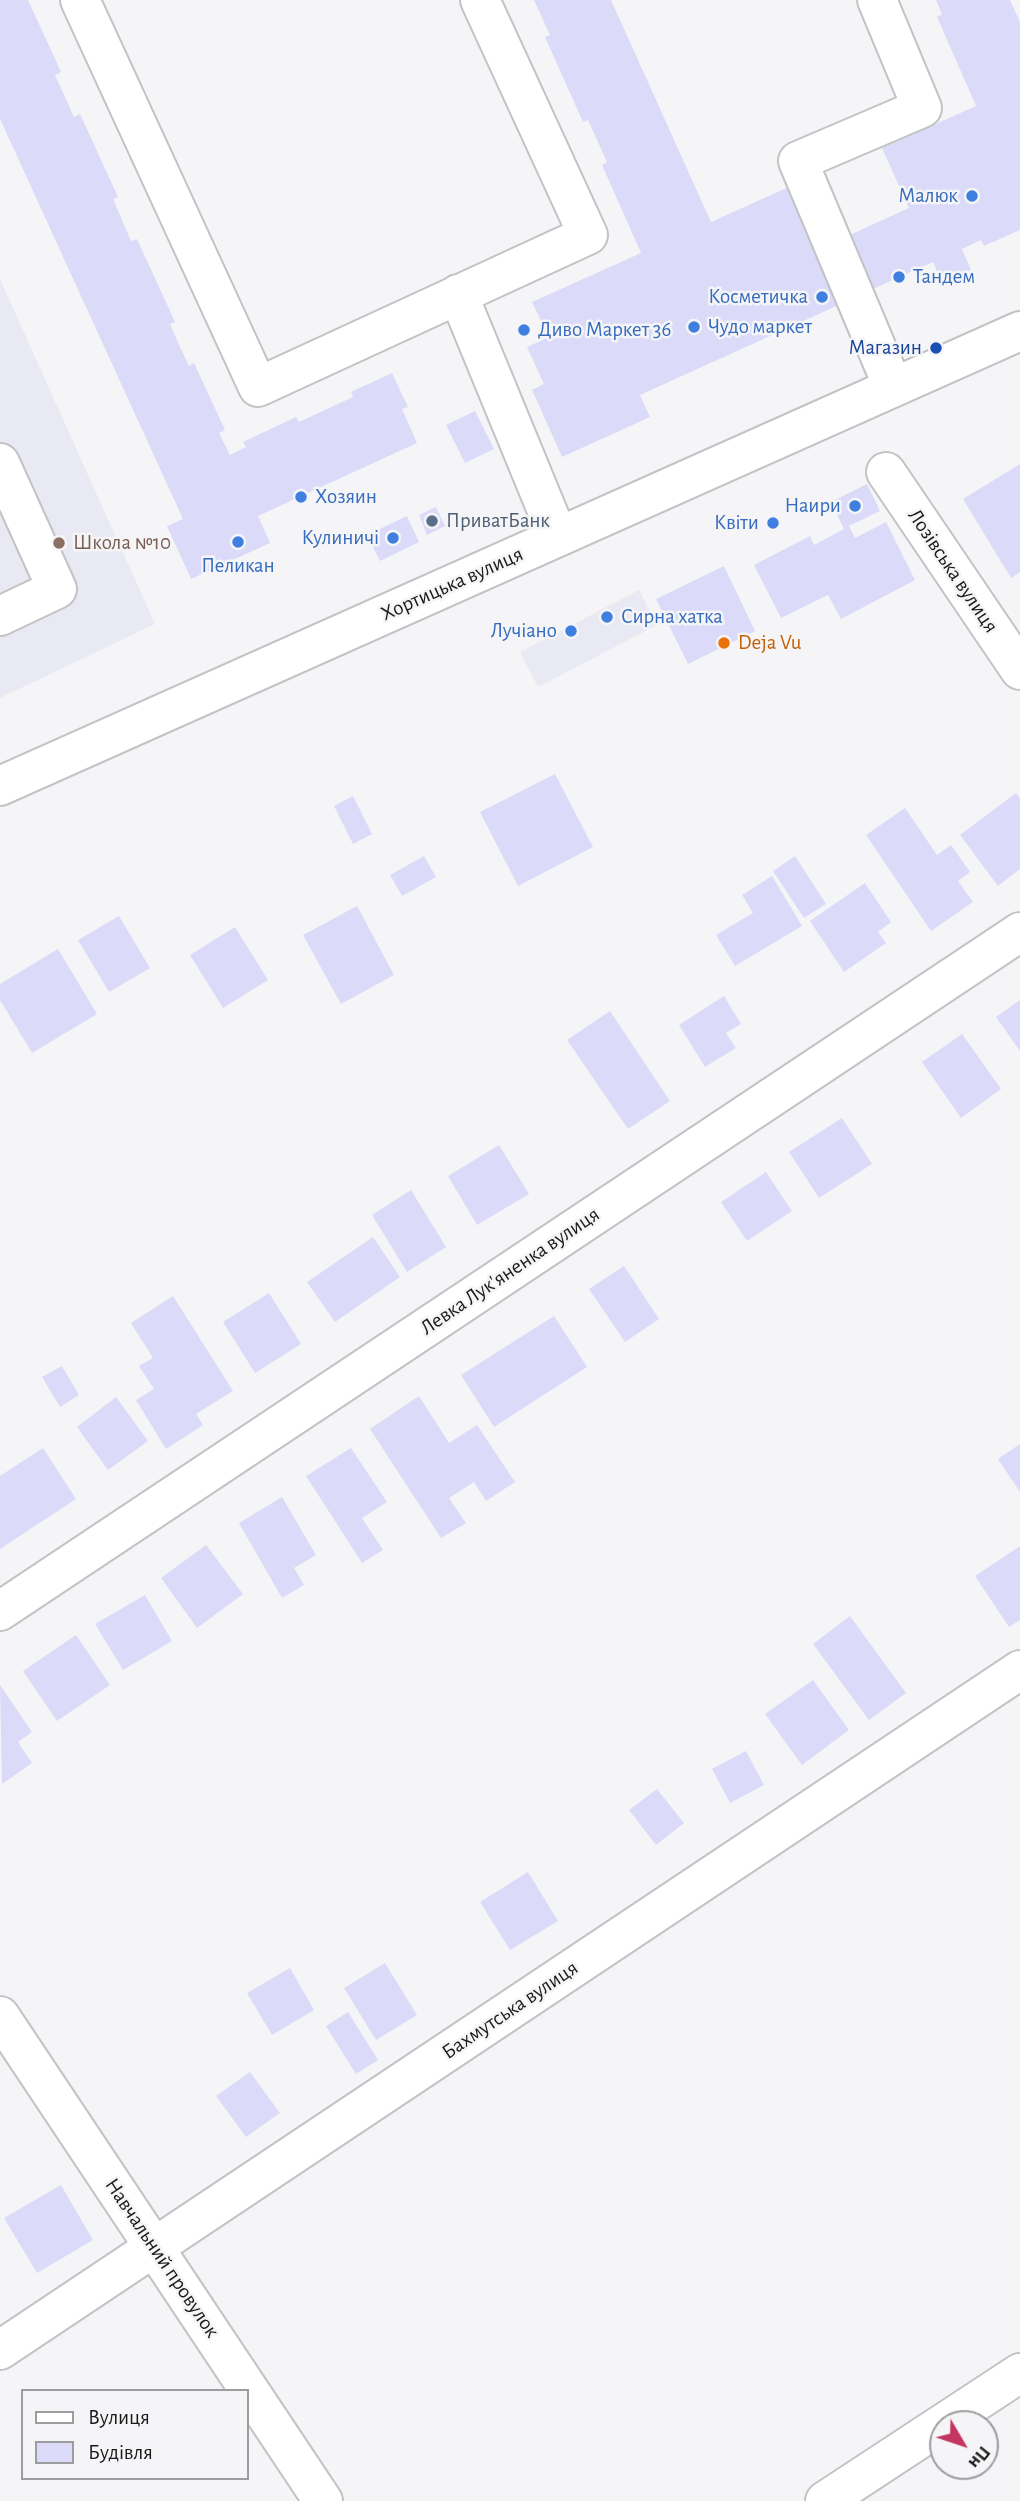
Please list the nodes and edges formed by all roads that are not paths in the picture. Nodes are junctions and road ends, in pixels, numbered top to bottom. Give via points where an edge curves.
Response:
1 (80, 0) edge
2 (480, 0) edge
3 (877, 0) edge
4 (458, 294) junction
5 (1020, 331) edge
6 (893, 387) junction
7 (0, 463) edge
8 (887, 472) dead end
9 (558, 537) junction
10 (0, 616) edge
11 (1020, 670) edge
12 (0, 786) edge
13 (1020, 932) edge
14 (0, 1611) edge
15 (1020, 1670) edge
16 (0, 2016) edge
17 (154, 2247) junction
18 (0, 2350) edge
19 (1020, 2373) edge
20 (323, 2501) edge
21 (825, 2501) edge

1 - 4 street via 258,387
2 - 4 street via 587,235
3 - 6 street via 922,108 798,161
4 - 9 street
5 - 6 street, Хортицька вулиця
6 - 9 street, Хортицька вулиця
7 - 10 street via 57,589
8 - 11 street, Лозівська вулиця
9 - 12 street, Хортицька вулиця
13 - 14 street, Левка Лук'яненка вулиця
15 - 17 street, Бахмутська вулиця
16 - 17 street, Навчальний провулок
17 - 18 street, Бахмутська вулиця
17 - 20 street, Навчальний провулок
19 - 21 street

